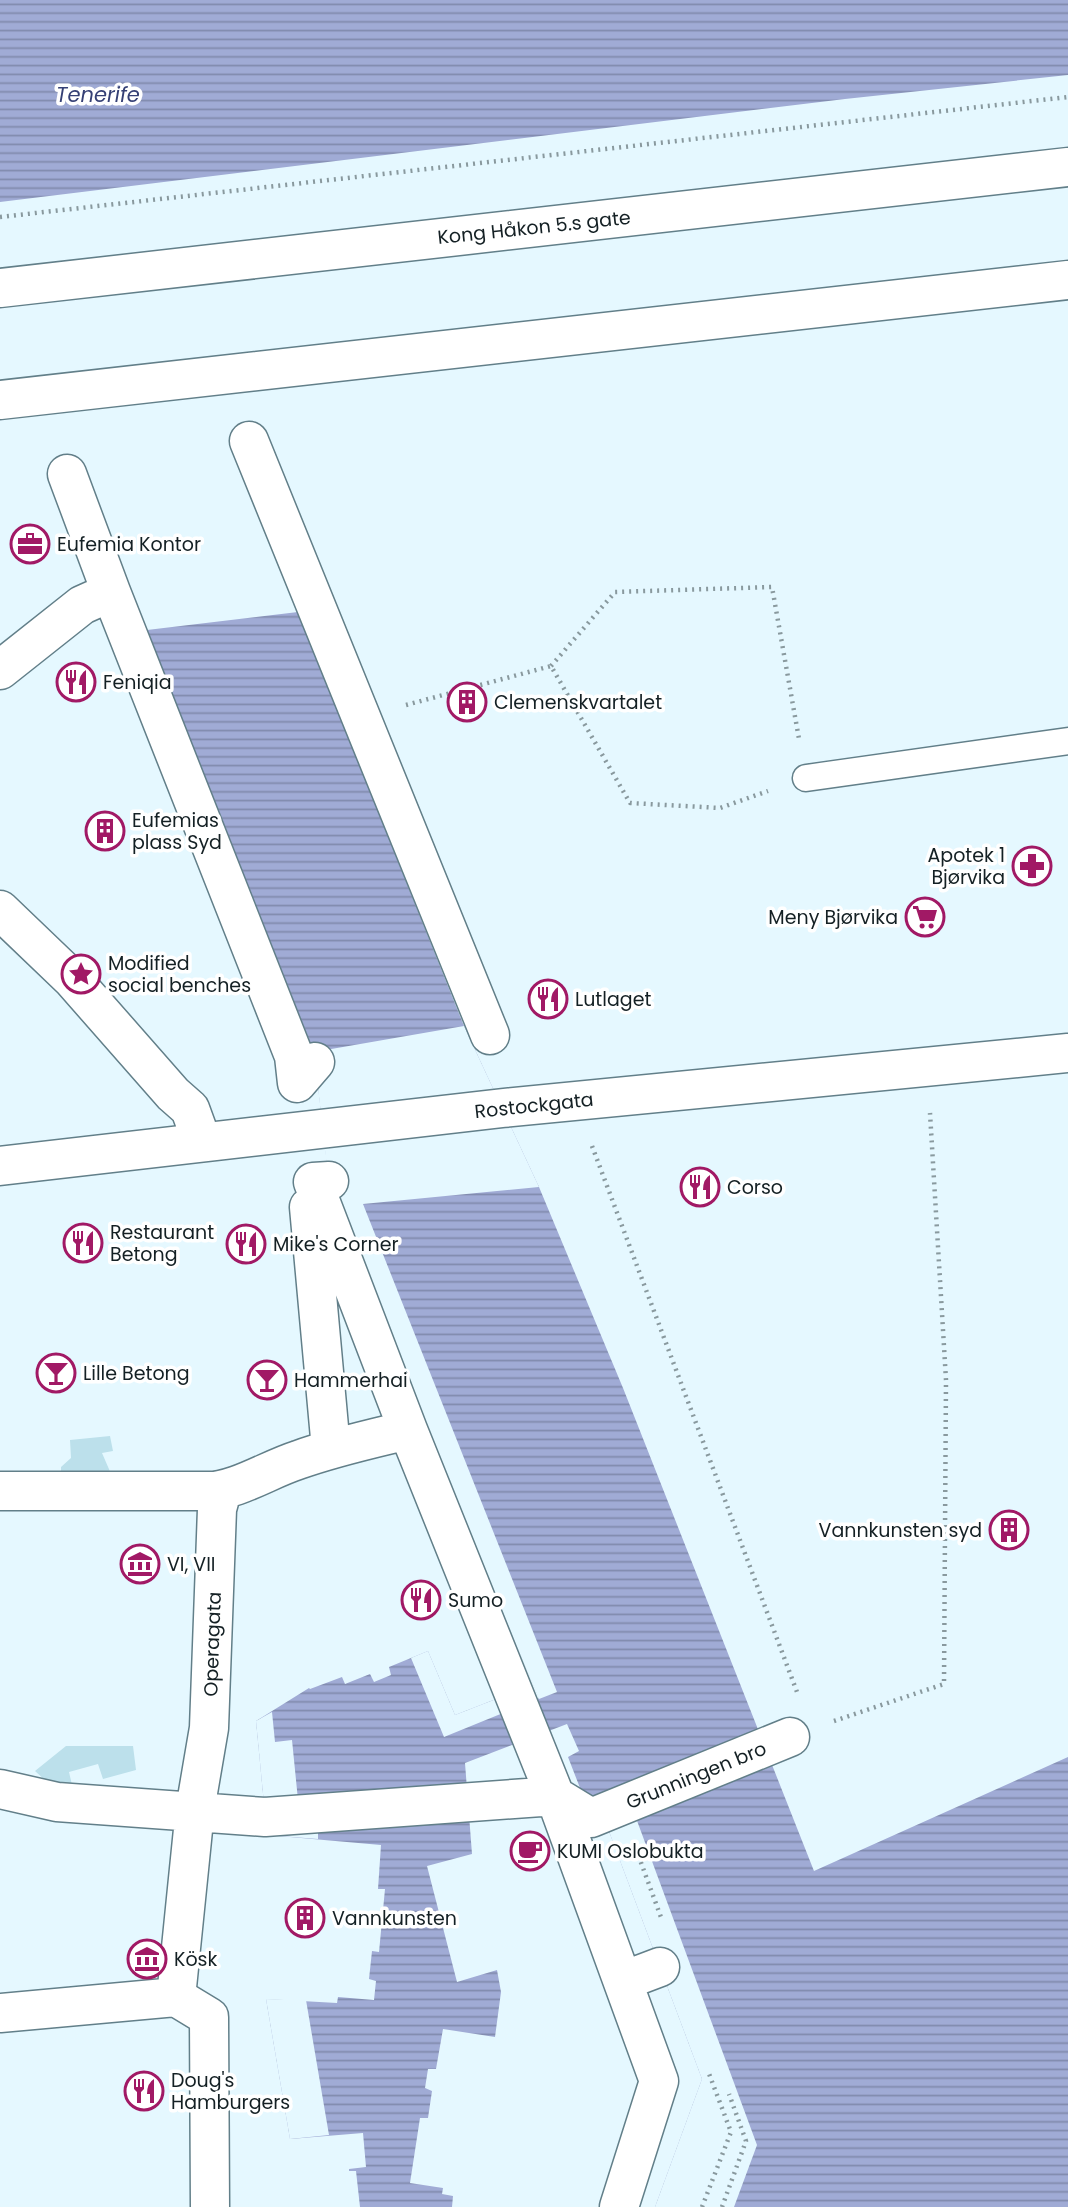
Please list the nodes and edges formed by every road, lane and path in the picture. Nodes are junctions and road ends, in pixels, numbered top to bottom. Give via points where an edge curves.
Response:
1 (1068, 97) edge
2 (1068, 167) edge
3 (0, 217) edge
4 (1068, 280) edge
5 (0, 288) edge
6 (0, 400) edge
7 (249, 441) dead end
8 (67, 474) dead end
9 (111, 592) junction
10 (551, 666) junction
11 (0, 670) edge
12 (361, 718) junction
13 (1068, 741) edge
14 (806, 778) junction
15 (0, 910) edge
16 (491, 1035) dead end
17 (1068, 1053) edge
18 (315, 1062) dead end
19 (927, 1067) junction
20 (575, 1101) junction
21 (202, 1142) junction
22 (0, 1166) edge
23 (408, 1430) junction
24 (331, 1449) junction
25 (0, 1491) edge
26 (222, 1491) junction
27 (796, 1734) junction
28 (0, 1789) edge
29 (555, 1796) junction
30 (195, 1810) junction
31 (635, 1846) dead end
32 (664, 1925) dead end
33 (660, 1967) dead end
34 (623, 1981) junction
35 (176, 1997) junction
36 (0, 2014) edge
37 (729, 2094) dead end
38 (210, 2207) edge
39 (619, 2207) edge
40 (722, 2207) edge

1 - 3 path
2 - 5 main road, Kong Håkon 5.s gate
4 - 6 main road
7 - 12 main road
8 - 9 main road
9 - 11 main road via 82,605
9 - 18 main road via 294,1056 297,1083
10 - 12 path
10 - 14 path via 630,803 720,808
10 - 14 path via 615,592 772,587
12 - 16 main road
13 - 14 lane
15 - 21 main road via 72,979 190,1109
17 - 19 main road, Rostockgata
19 - 20 main road, Rostockgata
19 - 27 path via 946,1380 944,1684
20 - 21 main road, Rostockgata
20 - 27 path
21 - 22 main road, Rostockgata
23 - 24 main road
23 - 24 main road via 313,1168
23 - 29 main road
24 - 26 main road
25 - 26 main road
26 - 30 main road, Operagata via 217,1509 209,1728
27 - 29 main road, Grunningen bro via 591,1818
28 - 30 main road via 57,1802
29 - 30 main road via 265,1817
29 - 34 main road
30 - 35 main road, Operagata
31 - 32 path
33 - 34 main road
34 - 39 main road via 659,2081
35 - 36 main road
35 - 38 main road via 209,2017
37 - 40 path via 746,2141

